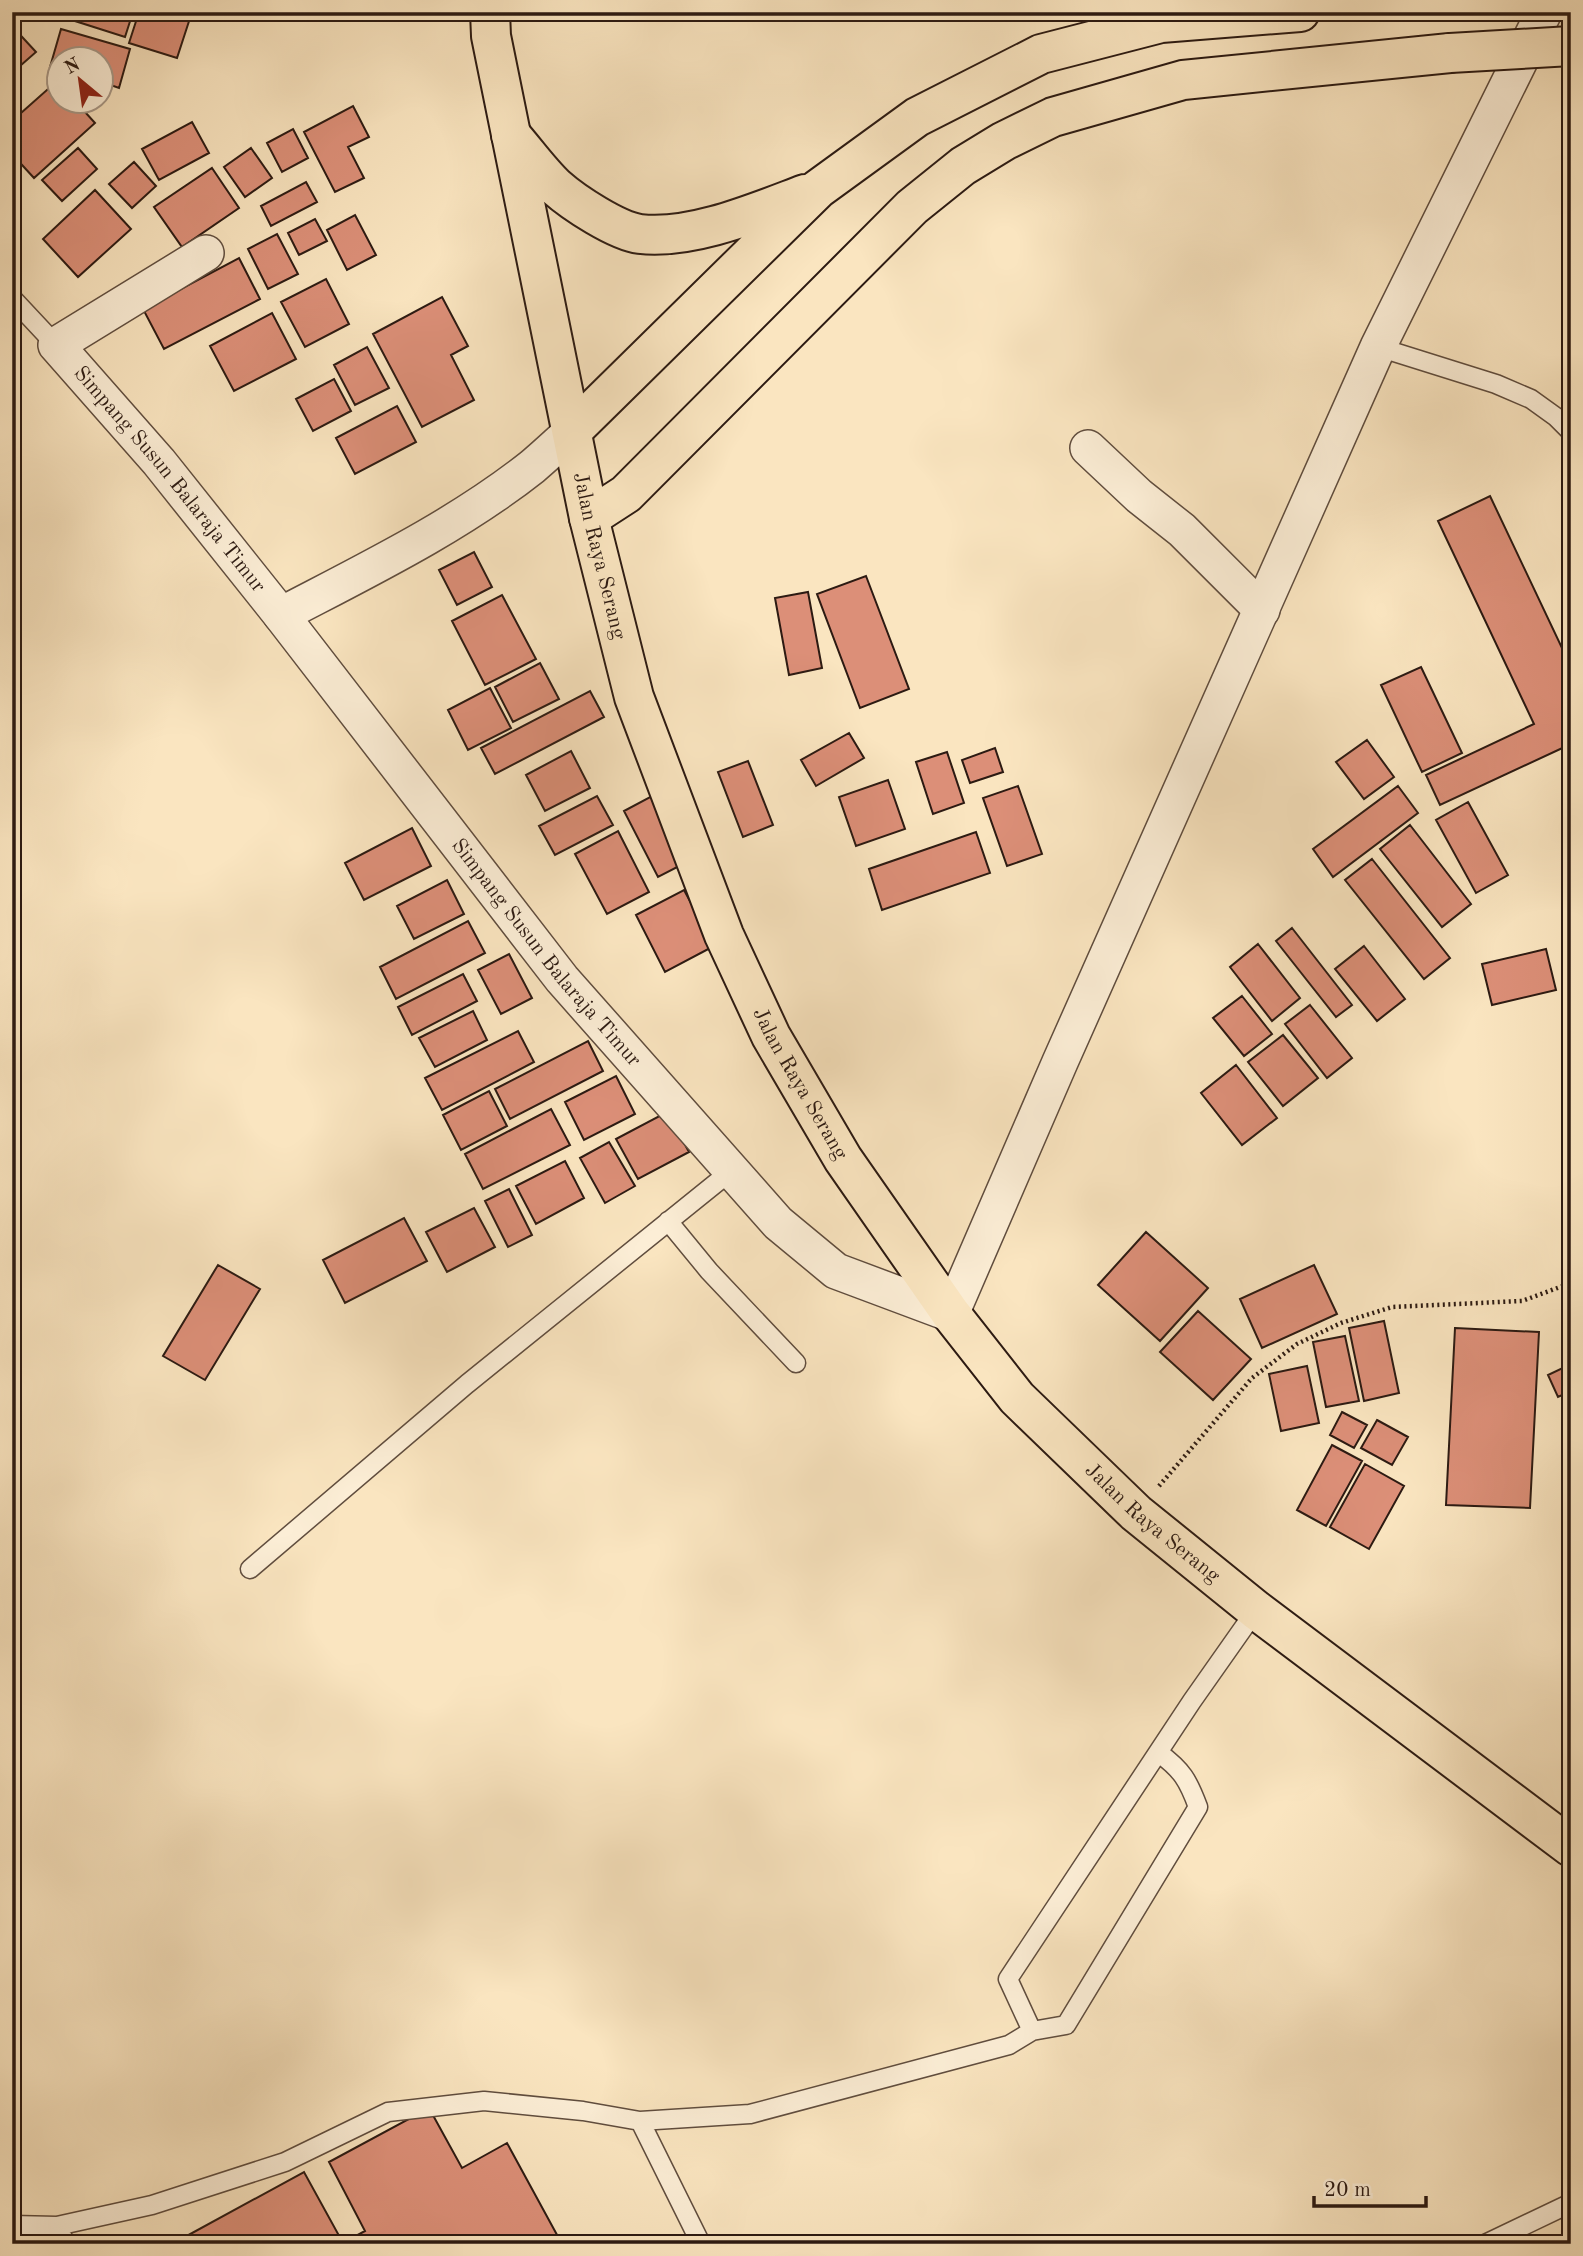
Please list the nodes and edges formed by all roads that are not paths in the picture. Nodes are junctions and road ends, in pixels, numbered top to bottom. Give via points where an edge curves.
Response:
1 (1300, 12) edge
2 (1544, 12) edge
3 (486, 20) edge
4 (1571, 46) edge
5 (511, 135) junction
6 (818, 189) junction
7 (206, 253) dead end
8 (12, 298) edge
9 (56, 345) junction
10 (1378, 347) junction
11 (572, 431) junction
12 (1571, 432) edge
13 (1088, 448) dead end
14 (589, 518) junction
15 (1262, 610) junction
16 (281, 615) junction
17 (732, 1171) junction
18 (667, 1221) junction
19 (951, 1314) junction
20 (796, 1363) dead end
21 (250, 1569) dead end
22 (1256, 1610) junction
23 (1159, 1753) junction
24 (1571, 1847) edge
25 (1032, 2031) junction
26 (640, 2121) junction
27 (1571, 2203) edge
28 (12, 2225) edge
29 (57, 2226) junction
30 (66, 2244) edge
31 (701, 2244) edge
32 (1485, 2244) edge

1 - 6 highway via 1161,23 1041,54 917,117
2 - 10 street
3 - 5 highway, Jalan Raya Serang
4 - 14 highway, bridge via 1450,53 1183,80 1053,117 963,166 912,207 626,494
5 - 6 highway via 556,188 599,218 638,234 695,229
5 - 11 highway, Jalan Raya Serang
6 - 11 highway
7 - 9 street
8 - 9 lane
9 - 16 street, Simpang Susun Balaraja Timur via 159,462
10 - 12 lane via 1531,399
10 - 15 street
11 - 14 highway, Jalan Raya Serang
11 - 16 street via 532,466 441,528
13 - 15 street via 1182,530
14 - 19 highway, Jalan Raya Serang via 634,697 724,935 771,1036 843,1160
15 - 19 street
16 - 17 street, Simpang Susun Balaraja Timur via 562,979
17 - 18 lane
17 - 19 street, Simpang Susun Balaraja Timur via 778,1223 836,1270
18 - 20 lane
18 - 21 lane
19 - 22 highway, Jalan Raya Serang via 1017,1398 1136,1513
22 - 23 lane
22 - 24 highway, Jalan Raya Serang
23 - 25 lane via 1008,1979
23 - 25 lane via 1180,1769 1198,1807 1066,2025
25 - 26 lane via 1009,2045 750,2114
26 - 29 lane via 484,2101 388,2112 285,2162 152,2205
26 - 31 lane
27 - 32 lane
28 - 29 lane
29 - 30 lane

